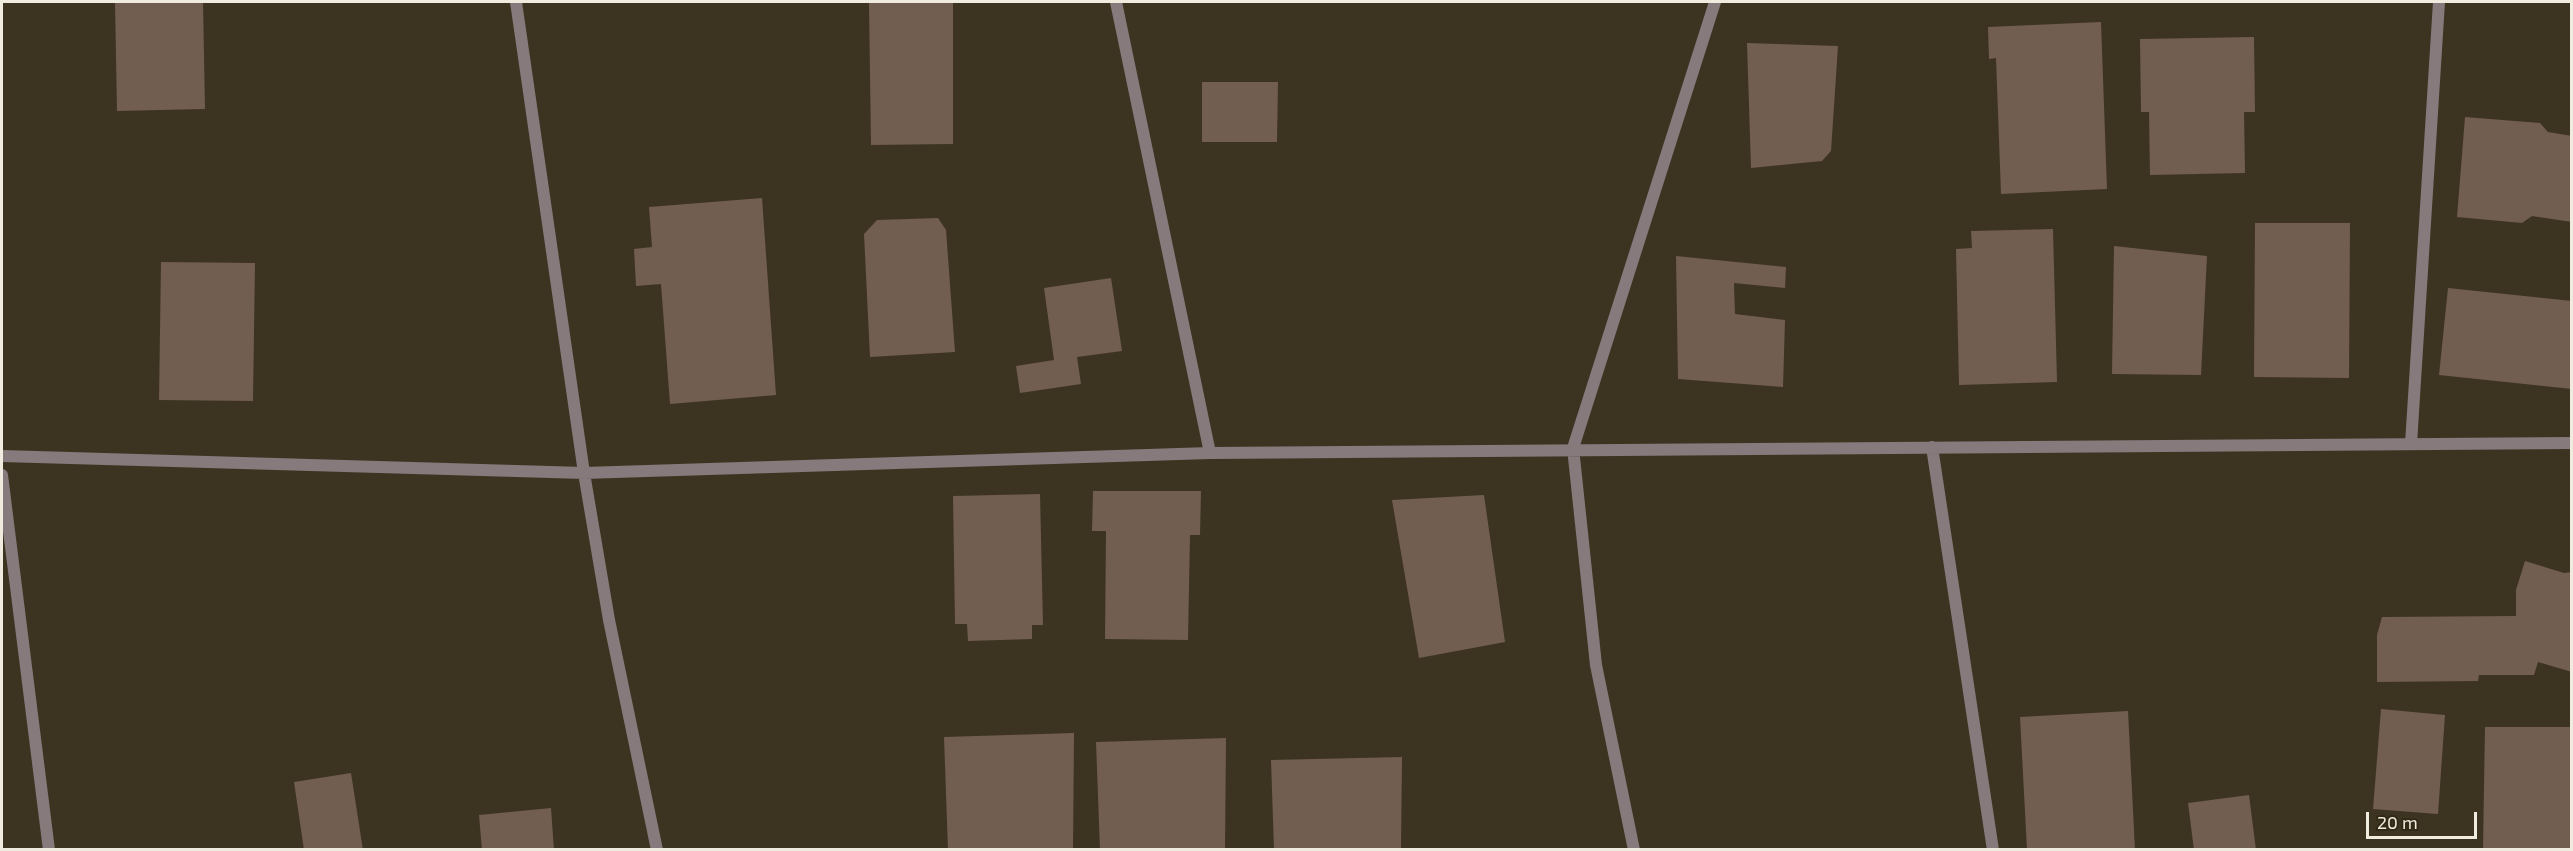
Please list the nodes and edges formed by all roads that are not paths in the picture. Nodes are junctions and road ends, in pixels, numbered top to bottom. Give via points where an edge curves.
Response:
1 (516, 2) edge
2 (1116, 2) edge
3 (1715, 2) edge
4 (2439, 2) edge
5 (2571, 443) edge
6 (2411, 444) junction
7 (1932, 447) junction
8 (1573, 448) junction
9 (1210, 453) junction
10 (2, 456) edge
11 (584, 473) junction
12 (2, 475) edge
13 (49, 849) edge
14 (657, 849) edge
15 (1634, 849) edge
16 (1992, 849) edge

1 - 11 street
2 - 9 street
3 - 8 street
4 - 6 street
5 - 6 street
6 - 7 street
7 - 8 street
7 - 16 street
8 - 9 street
8 - 15 street via 1596,664
9 - 11 street
10 - 11 street
11 - 14 street via 609,620
12 - 13 street

